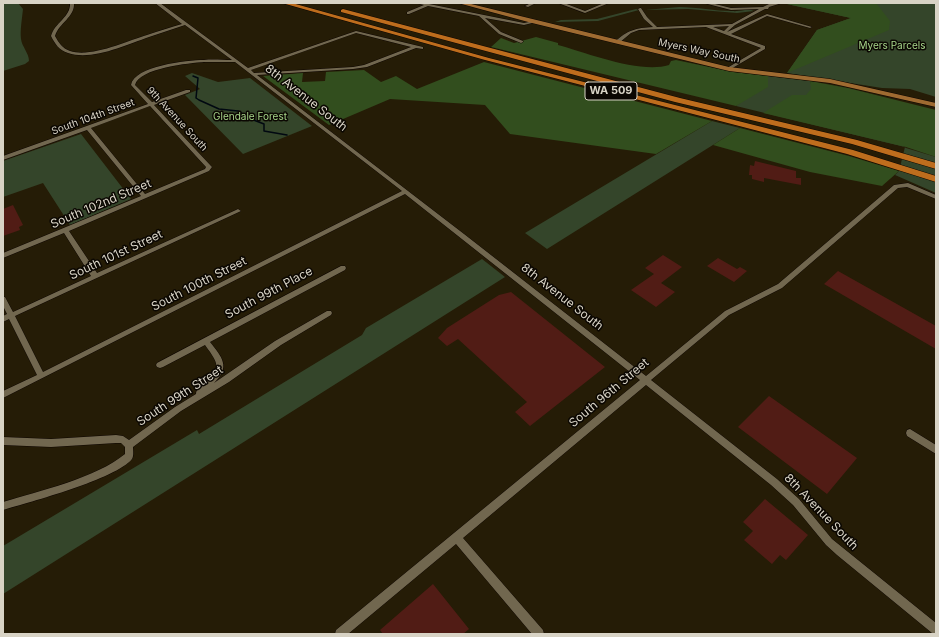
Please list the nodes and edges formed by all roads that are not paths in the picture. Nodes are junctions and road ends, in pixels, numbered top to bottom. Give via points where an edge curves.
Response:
1 (72, 3) edge
2 (157, 3) edge
3 (285, 3) edge
4 (313, 3) edge
5 (418, 3) edge
6 (461, 3) edge
7 (534, 3) edge
8 (560, 3) edge
9 (607, 3) edge
10 (706, 3) edge
11 (780, 3) edge
12 (772, 4) edge
13 (429, 5) junction
14 (527, 6) dead end
15 (767, 8) junction
16 (640, 9) dead end
17 (408, 13) dead end
18 (481, 16) junction
19 (534, 22) junction
20 (184, 24) junction
21 (734, 24) junction
22 (706, 26) junction
23 (810, 27) dead end
24 (655, 28) junction
25 (726, 33) junction
26 (521, 42) dead end
27 (617, 42) junction
28 (236, 61) junction
29 (729, 69) junction
30 (247, 70) junction
31 (252, 74) junction
32 (188, 91) dead end
33 (150, 105) junction
34 (936, 106) edge
35 (88, 128) junction
36 (3, 158) edge
37 (936, 166) edge
38 (207, 170) joint
39 (936, 179) edge
40 (405, 192) junction
41 (936, 197) edge
42 (145, 198) junction
43 (238, 211) dead end
44 (66, 230) junction
45 (3, 256) edge
46 (343, 268) dead end
47 (95, 276) junction
48 (3, 299) edge
49 (329, 313) dead end
50 (6, 317) edge
51 (206, 341) junction
52 (160, 365) dead end
53 (40, 376) junction
54 (645, 380) junction
55 (3, 395) edge
56 (192, 400) junction
57 (910, 433) dead end
58 (3, 441) edge
59 (129, 446) junction
60 (936, 450) edge
61 (3, 506) edge
62 (457, 538) junction
63 (936, 628) edge
64 (340, 634) edge
65 (539, 634) edge

1 - 20 street via 72,11 56,28 53,36 57,45 70,51 105,51
2 - 20 street, 8th Avenue South
3 - 39 highway, WA 509 via 487,59 850,152
4 - 37 highway, WA 509 via 678,100 854,142
5 - 13 street
6 - 19 main road, Myers Way South
7 - 14 street
8 - 9 street via 587,12
10 - 15 street via 731,9
11 - 12 street
12 - 15 street
13 - 17 street
13 - 18 street
15 - 21 street
16 - 24 street
18 - 19 street via 524,24
18 - 26 street via 496,31
19 - 27 main road, Myers Way South
20 - 28 street, 8th Avenue South
21 - 22 street
21 - 25 street
22 - 24 street
22 - 25 street
23 - 25 street via 767,15
24 - 27 street via 632,31
25 - 29 street via 763,47
27 - 29 main road, Myers Way South
28 - 30 street, 8th Avenue South
28 - 33 street, 9th Avenue South via 177,64 135,78 133,85
29 - 34 main road, Myers Way South via 836,82
30 - 31 street, 8th Avenue South
30 - 31 street via 356,32 418,47 353,68
31 - 40 street, 8th Avenue South
32 - 33 street, South 104th Street
33 - 35 street, South 104th Street
33 - 38 street, 9th Avenue South via 209,167
35 - 36 street, South 104th Street
35 - 42 street
38 - 42 street, South 102nd Street
40 - 53 street, South 100th Street
40 - 54 street, 8th Avenue South
41 - 54 street, South 96th Street via 913,187 902,184 896,186 780,286 727,313
42 - 44 street, South 102nd Street
43 - 47 street, South 101st Street
44 - 45 street, South 102nd Street
44 - 47 street
46 - 51 street, South 99th Place
47 - 50 street, South 101st Street
48 - 50 street
49 - 56 street, South 99th Street via 278,343 226,380
50 - 53 street
51 - 52 street, South 99th Place
51 - 56 street via 220,360 221,369
53 - 55 street, South 100th Street
54 - 62 street, South 96th Street
54 - 63 street, 8th Avenue South via 774,482 796,502 840,552
56 - 59 street, South 99th Street
57 - 60 street
58 - 59 street via 51,443 116,439 123,440
59 - 61 street via 126,461 114,468
62 - 64 street, South 96th Street
62 - 65 street

